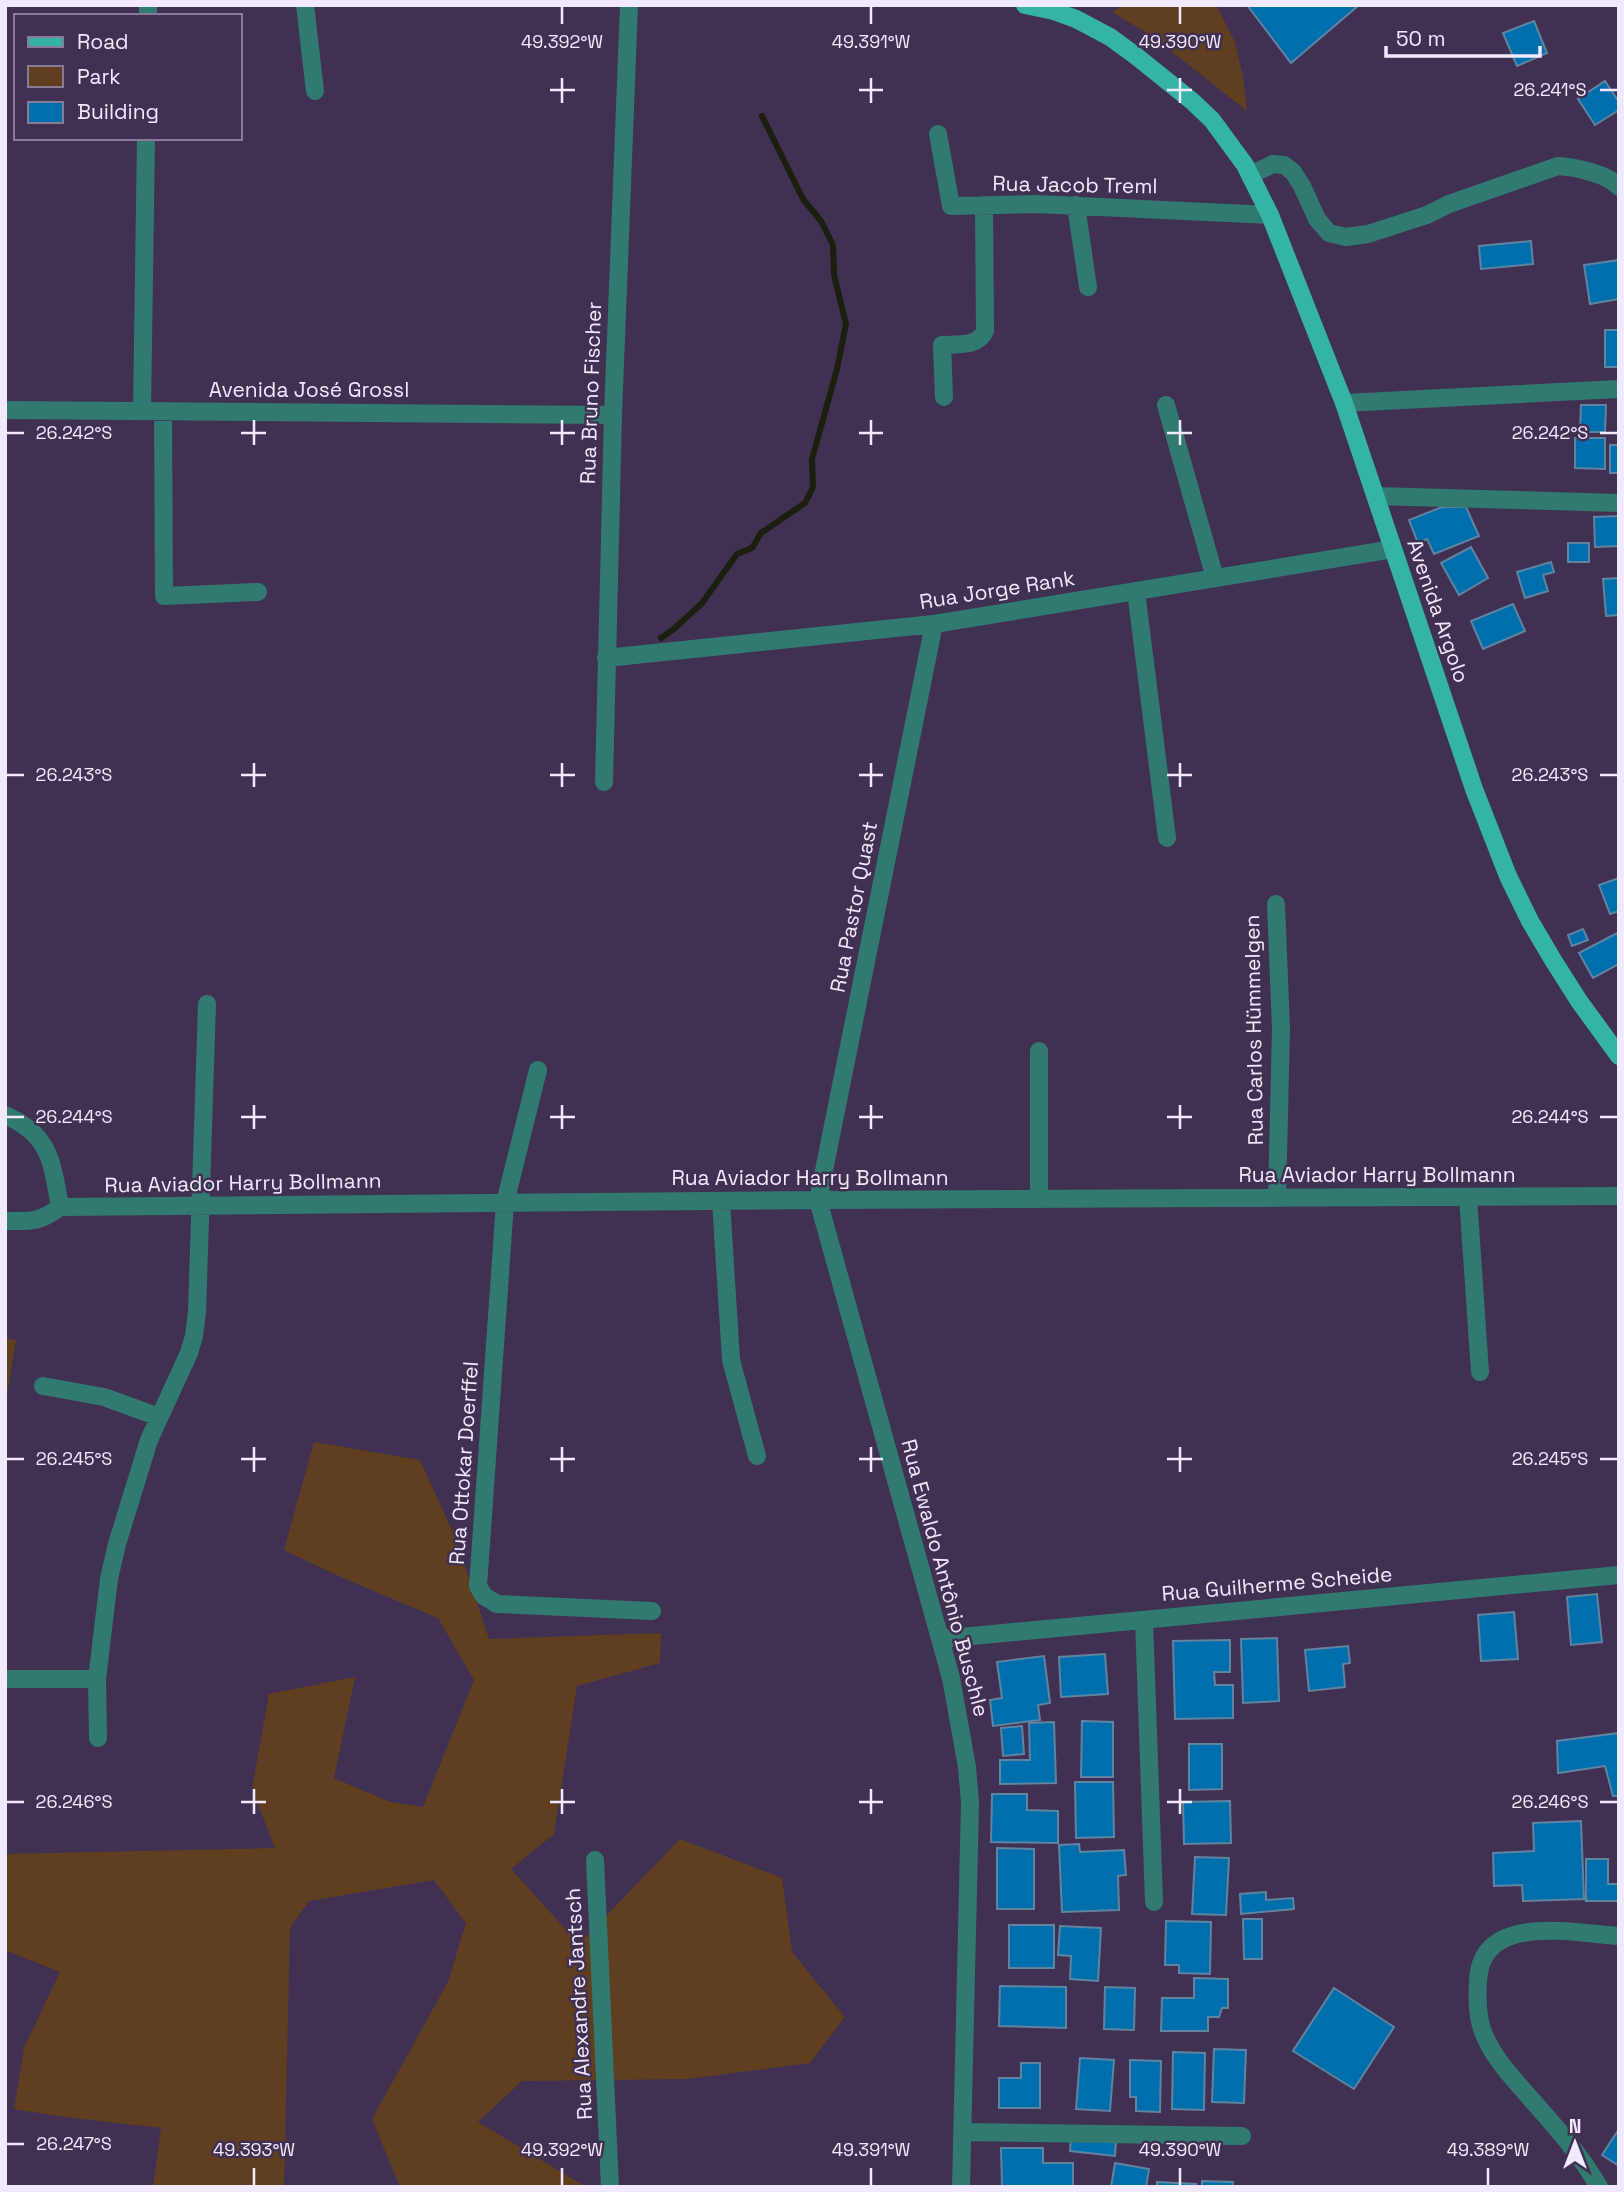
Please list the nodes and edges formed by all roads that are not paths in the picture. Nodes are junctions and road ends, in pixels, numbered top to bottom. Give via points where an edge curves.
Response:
1 (306, 5) edge
2 (629, 5) edge
3 (1025, 5) edge
4 (315, 91) dead end
5 (939, 135) dead end
6 (146, 140) edge
7 (1248, 170) junction
8 (1619, 187) edge
9 (985, 205) junction
10 (1076, 205) junction
11 (1270, 215) junction
12 (1088, 288) dead end
13 (1619, 389) edge
14 (944, 397) dead end
15 (1344, 403) junction
16 (1166, 405) dead end
17 (5, 410) edge
18 (142, 411) junction
19 (163, 411) junction
20 (612, 415) junction
21 (1376, 496) junction
22 (1619, 502) edge
23 (1393, 549) junction
24 (1215, 578) junction
25 (1136, 591) junction
26 (258, 592) dead end
27 (934, 624) junction
28 (606, 659) junction
29 (604, 782) dead end
30 (1167, 838) dead end
31 (1276, 904) dead end
32 (207, 1004) dead end
33 (1039, 1051) dead end
34 (1619, 1056) edge
35 (538, 1070) dead end
36 (5, 1115) edge
37 (1619, 1196) edge
38 (1468, 1197) junction
39 (1277, 1198) junction
40 (1039, 1199) junction
41 (818, 1200) junction
42 (721, 1201) junction
43 (505, 1203) junction
44 (60, 1208) junction
45 (199, 1208) junction
46 (5, 1221) edge
47 (1480, 1372) dead end
48 (43, 1386) dead end
49 (159, 1417) junction
50 (757, 1456) dead end
51 (1619, 1575) edge
52 (652, 1611) dead end
53 (1144, 1620) junction
54 (940, 1639) junction
55 (8, 1679) dead end
56 (97, 1679) junction
57 (98, 1738) dead end
58 (595, 1860) dead end
59 (1154, 1902) dead end
60 (1619, 1936) edge
61 (962, 2132) junction
62 (1242, 2136) dead end
63 (611, 2187) edge
64 (961, 2187) edge
65 (1599, 2187) edge

1 - 4 street
2 - 20 street, Rua Bruno Fischer
3 - 7 main road, Avenida Argolo via 1076,19 1136,56 1212,120
5 - 9 street, Rua Jacob Treml via 951,206
6 - 18 street
7 - 8 street via 1284,165 1293,172 1329,233 1346,237 1427,215 1558,166 1597,174
7 - 11 main road, Avenida Argolo
9 - 10 street, Rua Jacob Treml
9 - 14 street via 985,331 976,341 942,345
10 - 11 street, Rua Jacob Treml
10 - 12 street
11 - 15 main road, Avenida Argolo
13 - 15 street
15 - 21 main road, Avenida Argolo
16 - 24 street
17 - 18 street, Avenida José Grossl
18 - 19 street, Avenida José Grossl
19 - 20 street, Avenida José Grossl
19 - 26 street via 164,596
20 - 28 street, Rua Bruno Fischer
21 - 22 street
21 - 23 main road, Avenida Argolo
23 - 24 street, Rua Jorge Rank
23 - 34 main road, Avenida Argolo via 1508,876 1553,960
24 - 25 street, Rua Jorge Rank
25 - 27 street, Rua Jorge Rank
25 - 30 street
27 - 28 street, Rua Jorge Rank
27 - 41 street, Rua Pastor Quast
28 - 29 street, Rua Bruno Fischer
31 - 39 street, Rua Carlos Hümmelgen via 1281,1029
32 - 45 street
33 - 40 street
35 - 43 street
36 - 44 street via 41,1141 53,1168
37 - 38 street, Rua Aviador Harry Bollmann
38 - 39 street, Rua Aviador Harry Bollmann
38 - 47 street
39 - 40 street, Rua Aviador Harry Bollmann
40 - 41 street, Rua Aviador Harry Bollmann
41 - 42 street, Rua Aviador Harry Bollmann
41 - 54 street, Rua Ewaldo Antônio Buschle
42 - 43 street, Rua Aviador Harry Bollmann
42 - 50 street via 731,1360
43 - 45 street, Rua Aviador Harry Bollmann
43 - 52 street, Rua Ottokar Doerffel via 478,1586 498,1604
44 - 45 street, Rua Aviador Harry Bollmann
44 - 46 street, Rua Aviador Harry Bollmann via 47,1218
45 - 49 street via 194,1336
48 - 49 street via 104,1397
49 - 56 street via 117,1544
51 - 53 street, Rua Guilherme Scheide
53 - 54 street, Rua Guilherme Scheide
53 - 59 street
54 - 61 street, Rua Ewaldo Antônio Buschle via 961,1728 970,1803
55 - 56 street
56 - 57 street
58 - 63 street, Rua Alexandre Jantsch
60 - 65 street via 1514,1933 1484,1955 1478,1974 1482,2029 1492,2049
61 - 62 street
61 - 64 street, Rua Ewaldo Antônio Buschle

